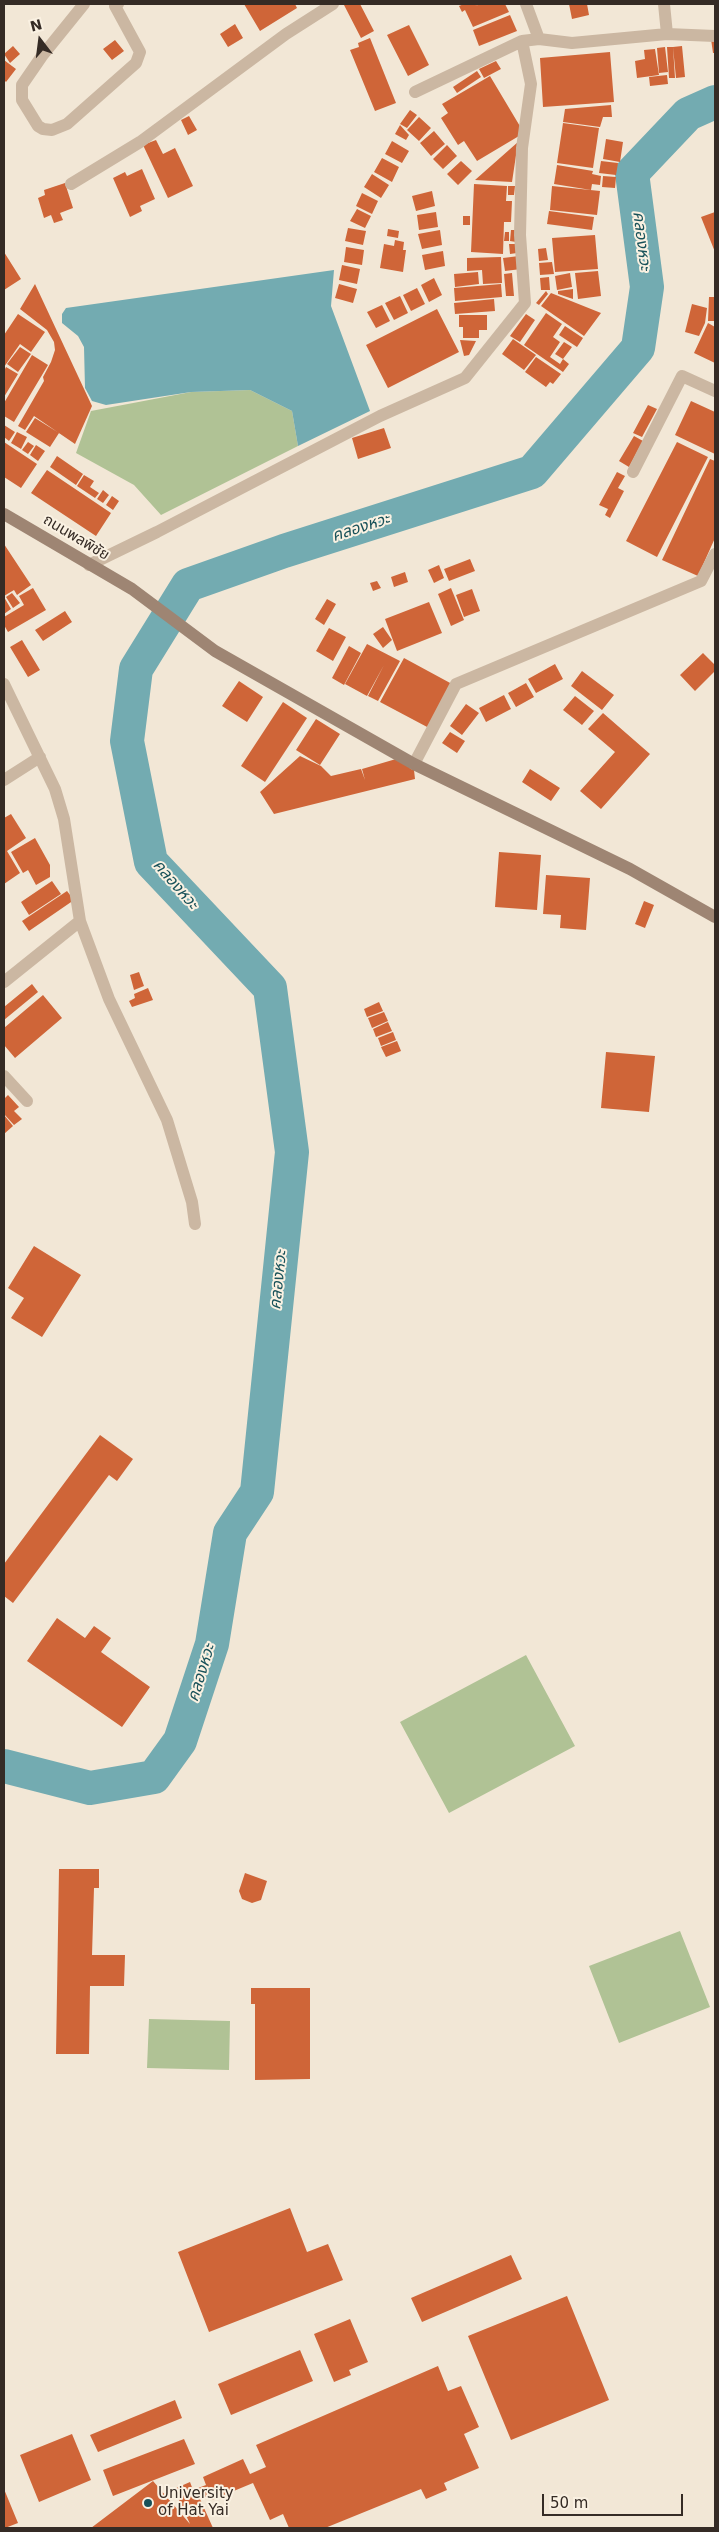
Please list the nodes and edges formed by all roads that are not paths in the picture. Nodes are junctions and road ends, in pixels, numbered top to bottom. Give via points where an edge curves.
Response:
1 (84, 4) edge
2 (333, 4) edge
3 (526, 4) edge
4 (664, 4) edge
5 (116, 5) edge
6 (667, 34) junction
7 (715, 36) edge
8 (539, 39) junction
9 (522, 41) junction
10 (415, 92) dead end
11 (70, 184) dead end
12 (715, 391) edge
13 (633, 472) dead end
14 (4, 514) edge
15 (715, 554) edge
16 (89, 565) junction
17 (4, 684) edge
18 (40, 757) junction
19 (414, 764) junction
20 (4, 780) edge
21 (715, 917) edge
22 (80, 921) junction
23 (4, 982) edge
24 (4, 1076) edge
25 (27, 1101) dead end
26 (195, 1224) dead end

1 - 5 street via 22,85 22,100 43,129 52,130 67,124 136,63 140,52
2 - 11 street via 286,34 140,142
3 - 8 street
4 - 6 street
6 - 7 street
6 - 8 street via 572,43
8 - 9 street
9 - 10 street
9 - 16 street via 531,84 522,148 520,235 525,303 465,378 380,416
12 - 13 street via 682,376
14 - 16 street, ถนนพลพิชัย
15 - 19 street via 701,582 456,684
16 - 19 street, ถนนพลพิชัย via 132,589 216,651
17 - 18 street
18 - 20 street
18 - 22 street via 55,788 64,818
19 - 21 street, ถนนพลพิชัย via 630,869
22 - 23 street
22 - 26 street via 109,999 167,1120 192,1202
24 - 25 street

